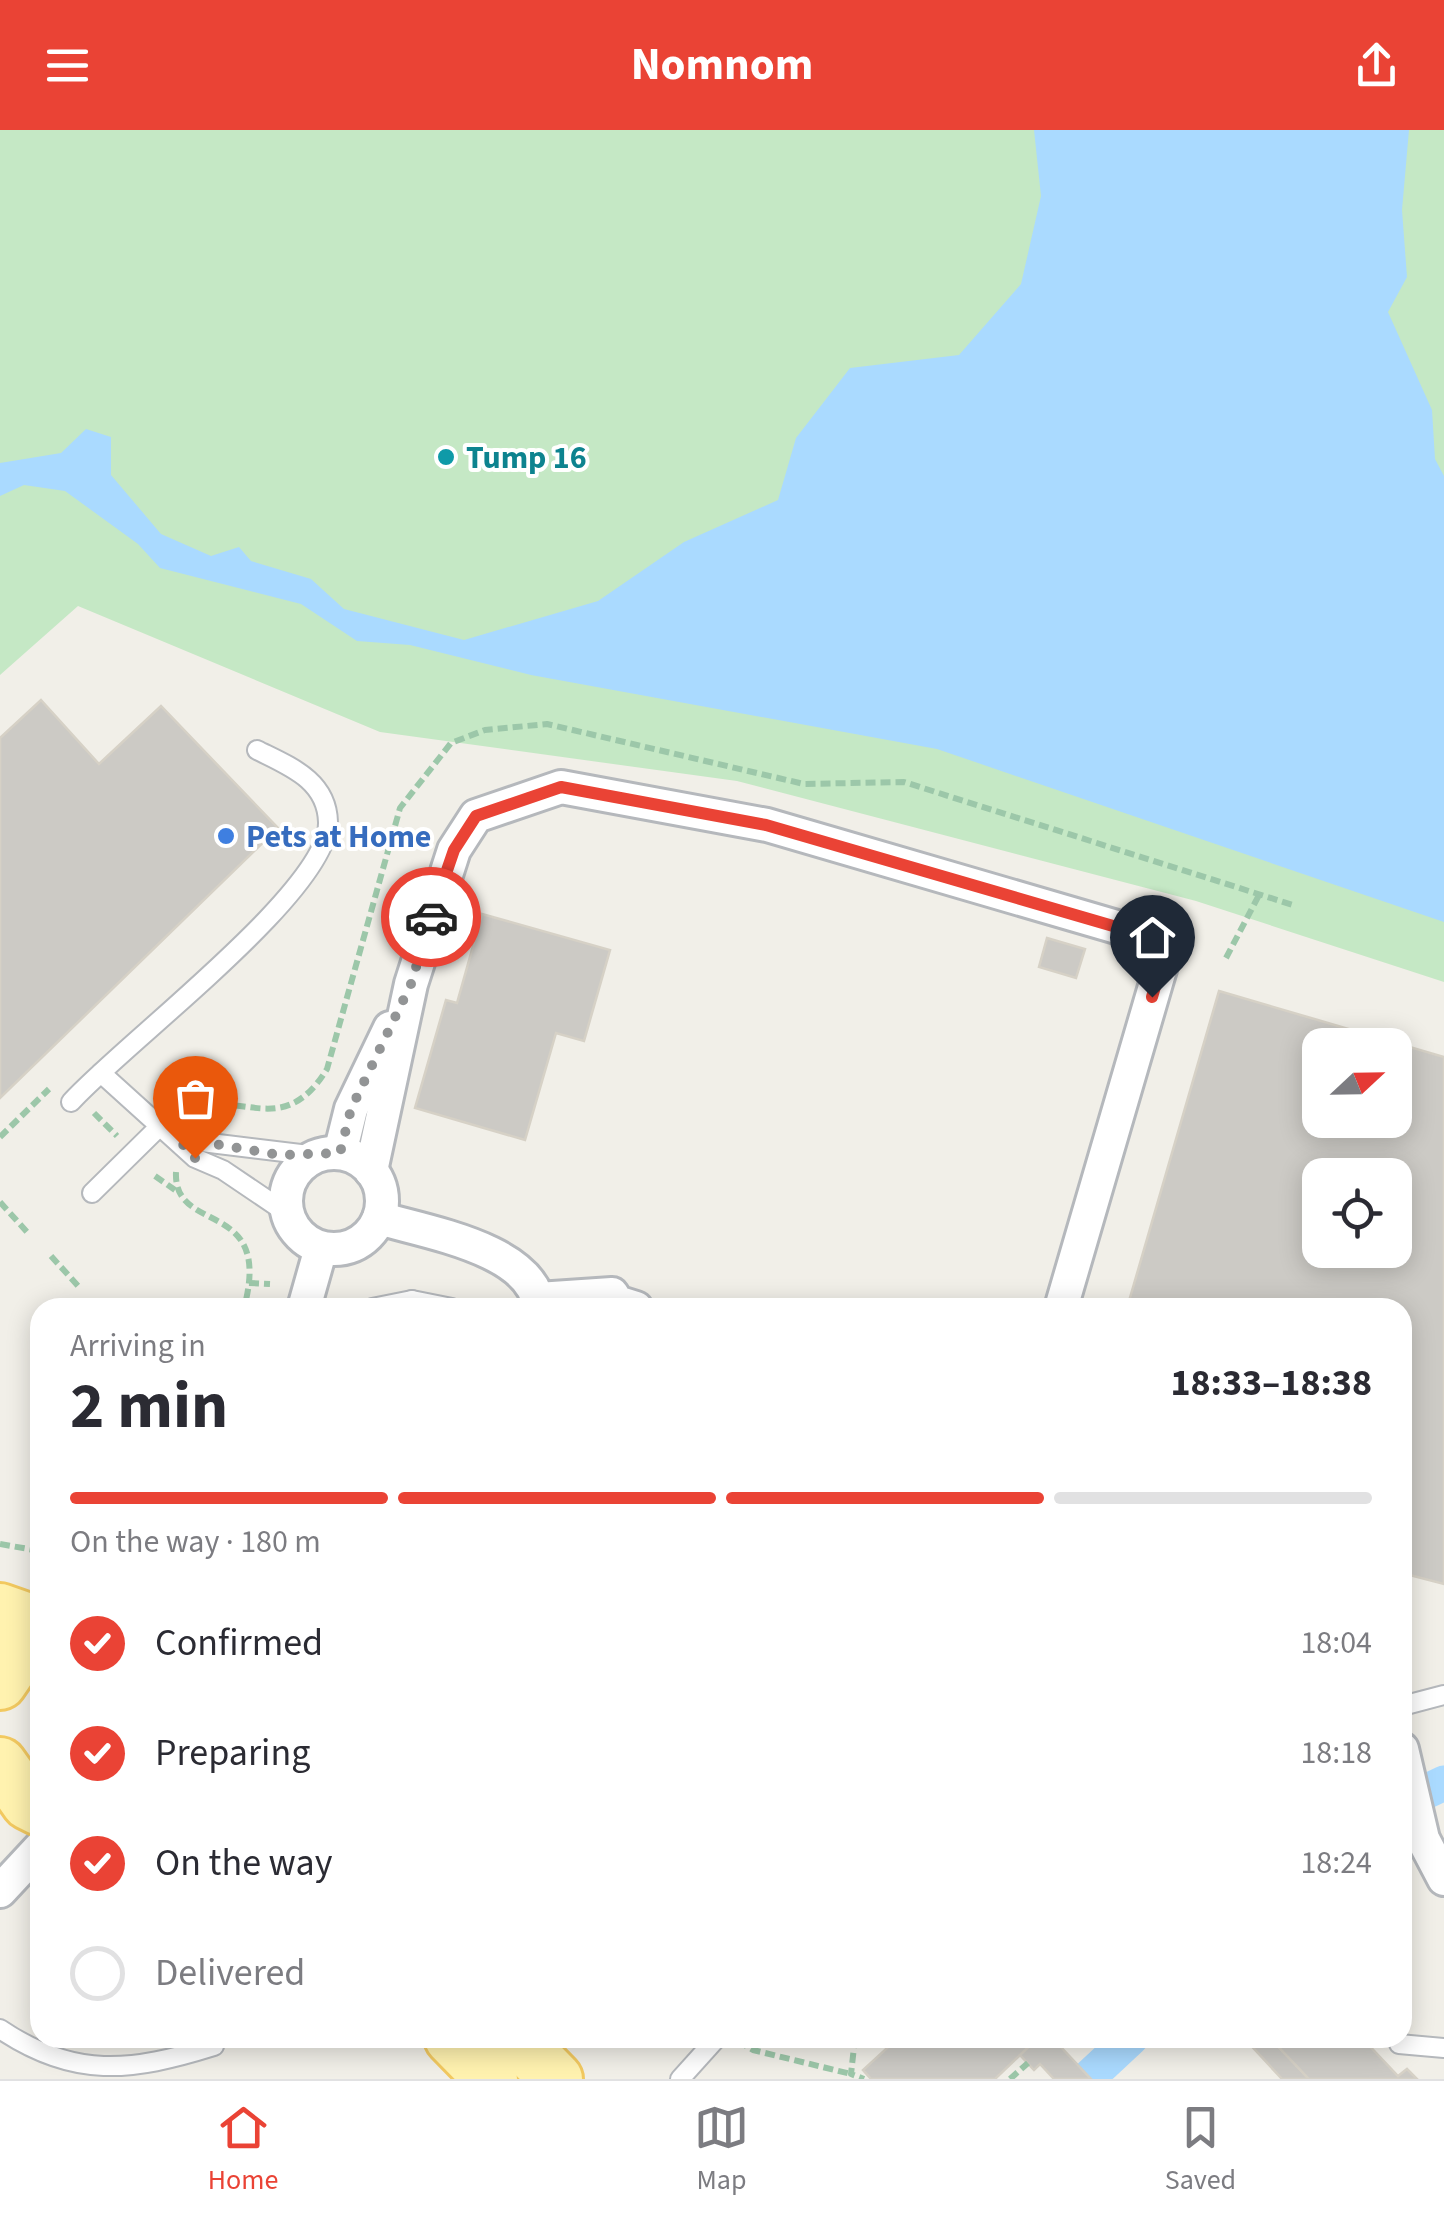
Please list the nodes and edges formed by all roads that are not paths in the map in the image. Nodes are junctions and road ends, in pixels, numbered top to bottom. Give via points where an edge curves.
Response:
1 (257, 750) dead end
2 (411, 984) junction
3 (101, 1073) junction
4 (71, 1102) dead end
5 (158, 1128) junction
6 (185, 1139) junction
7 (328, 1155) junction
8 (371, 1171) junction
9 (92, 1194) dead end
10 (288, 1214) junction
11 (380, 1218) junction
12 (320, 1248) junction
13 (307, 1298) edge
14 (536, 1298) edge
15 (1064, 1298) edge
16 (0, 1610) edge
17 (30, 1620) edge
18 (30, 1644) edge
19 (0, 1683) edge
20 (1444, 1695) edge
21 (1412, 1703) edge
22 (1412, 1792) edge
23 (30, 1859) edge
24 (1444, 1880) edge
25 (0, 1891) edge
26 (0, 2029) edge
27 (1412, 2045) edge
28 (208, 2048) edge
29 (460, 2048) edge
30 (526, 2048) edge
31 (708, 2048) edge
32 (1444, 2048) edge
33 (491, 2079) edge
34 (556, 2079) edge
35 (680, 2079) edge

1 - 3 lane via 306,775 322,795 328,823 318,860 287,899
2 - 7 street
2 - 8 street
2 - 15 street via 454,850 476,816 561,787 766,825 1168,942
3 - 4 lane
3 - 5 lane
5 - 6 lane
5 - 9 lane
6 - 7 lane
6 - 10 lane via 195,1158
7 - 8 street
7 - 10 street via 295,1173
8 - 11 street via 381,1190
10 - 12 street via 294,1229
11 - 12 street via 349,1248
11 - 14 street via 497,1255 528,1279
12 - 13 street
16 - 17 main road
18 - 19 main road
20 - 21 lane
22 - 24 street via 1423,1839
23 - 25 street
26 - 28 lane via 30,2050 76,2067 123,2068
27 - 32 lane
29 - 33 main road
30 - 34 main road
31 - 35 lane

